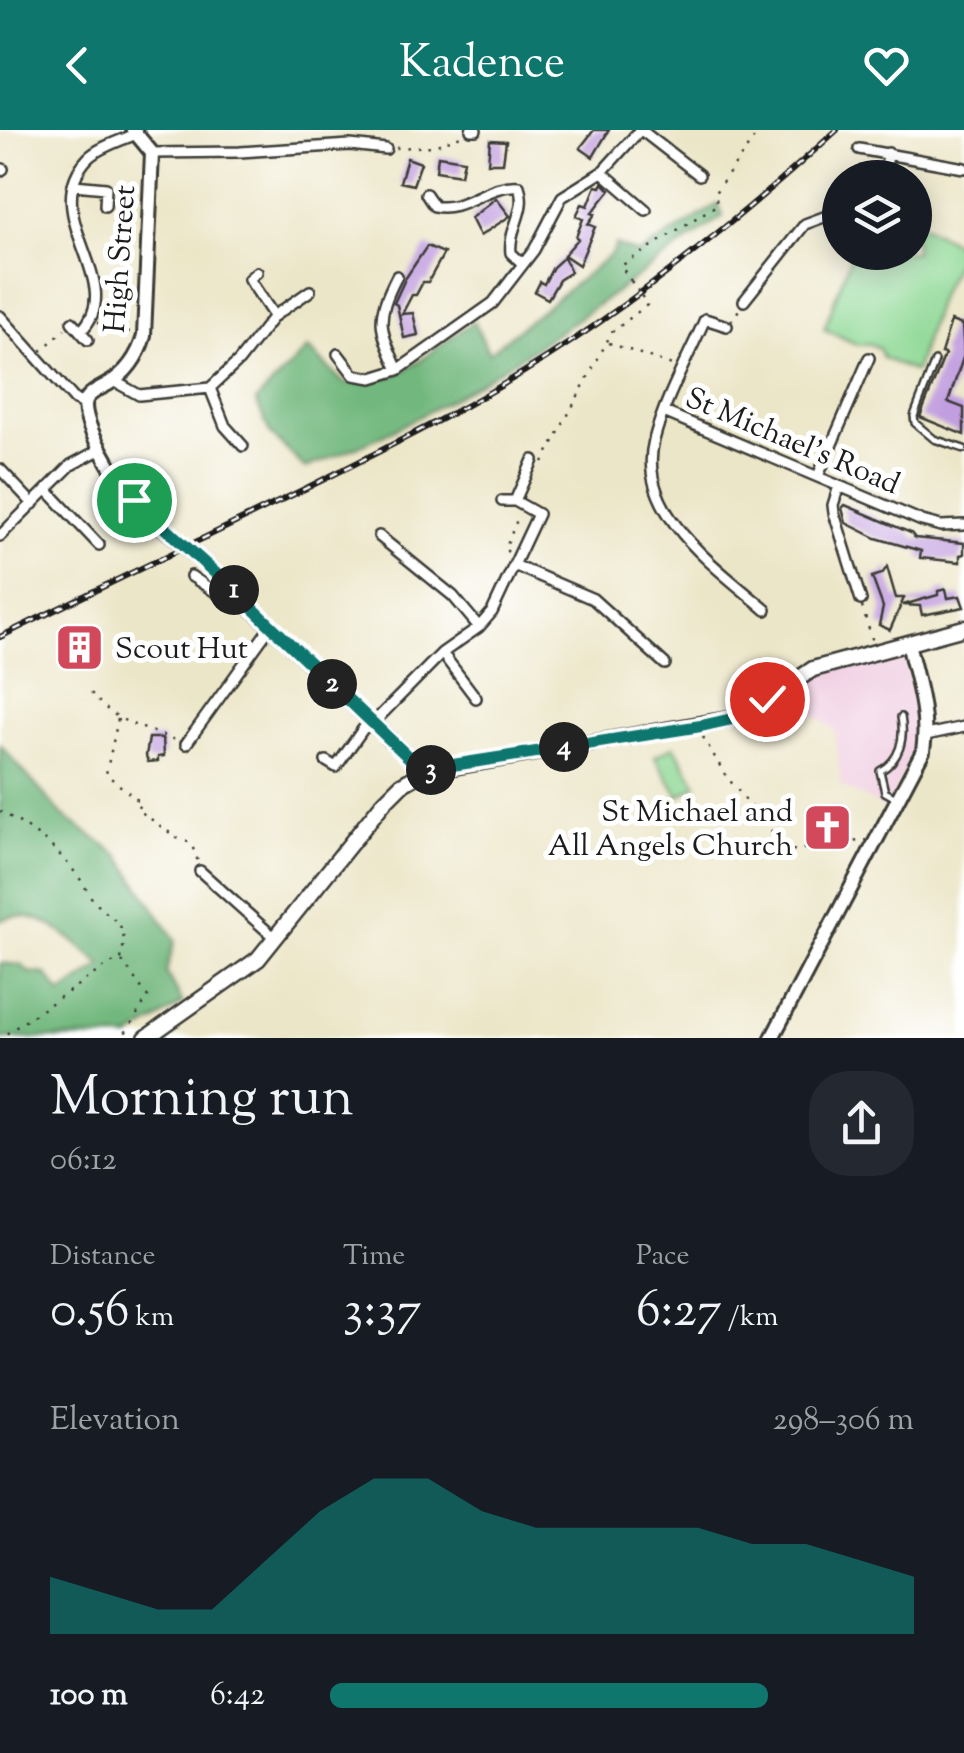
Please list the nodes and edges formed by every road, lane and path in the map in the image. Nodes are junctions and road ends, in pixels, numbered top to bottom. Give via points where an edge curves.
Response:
1 (349, 130) edge
2 (358, 130) edge
3 (640, 130) edge
4 (760, 130) edge
5 (473, 131) edge
6 (134, 132) edge
7 (354, 145) junction
8 (386, 148) joint
9 (859, 148) dead end
10 (152, 153) junction
11 (888, 153) junction
12 (887, 160) edge
13 (964, 168) edge
14 (602, 172) junction
15 (699, 175) dead end
16 (74, 184) junction
17 (426, 194) dead end
18 (105, 206) dead end
19 (646, 210) dead end
20 (822, 218) edge
21 (523, 264) junction
22 (258, 272) dead end
23 (397, 276) dead end
24 (310, 291) dead end
25 (744, 302) joint
26 (0, 316) edge
27 (274, 316) junction
28 (91, 321) junction
29 (72, 322) joint
30 (727, 326) joint
31 (144, 336) junction
32 (608, 342) junction
33 (338, 354) dead end
34 (37, 355) junction
35 (868, 358) dead end
36 (935, 361) dead end
37 (398, 370) junction
38 (114, 380) junction
39 (678, 380) junction
40 (210, 388) junction
41 (84, 404) junction
42 (664, 412) junction
43 (244, 446) dead end
44 (101, 449) junction
45 (964, 449) edge
46 (538, 461) joint
47 (0, 469) edge
48 (818, 476) junction
49 (839, 486) junction
50 (48, 492) junction
51 (515, 500) junction
52 (502, 501) dead end
53 (33, 504) junction
54 (964, 525) edge
55 (0, 536) edge
56 (379, 536) dead end
57 (99, 545) dead end
58 (514, 565) junction
59 (191, 576) dead end
60 (238, 594) junction
61 (861, 600) joint
62 (766, 610) dead end
63 (271, 626) junction
64 (479, 627) junction
65 (964, 628) edge
66 (908, 643) junction
67 (876, 652) junction
68 (442, 654) junction
69 (665, 664) dead end
70 (91, 693) dead end
71 (476, 698) dead end
72 (900, 717) dead end
73 (118, 718) junction
74 (373, 723) junction
75 (694, 727) junction
76 (964, 727) edge
77 (926, 734) junction
78 (186, 744) joint
79 (403, 754) junction
80 (326, 761) dead end
81 (424, 772) junction
82 (402, 785) junction
83 (899, 800) junction
84 (0, 811) edge
85 (872, 850) junction
86 (200, 870) joint
87 (276, 940) junction
88 (121, 959) junction
89 (0, 1038) edge
90 (122, 1038) edge
91 (146, 1038) edge
92 (772, 1038) edge

1 - 7 street
2 - 7 street
3 - 14 street
3 - 15 street
4 - 32 path, bridge via 714,194 718,204 621,266 647,305
5 - 8 path via 434,146
6 - 10 street, High Street
6 - 16 street via 89,157
7 - 8 street
7 - 10 street
9 - 11 street
10 - 31 street, High Street
11 - 12 street
11 - 13 street
14 - 19 street
14 - 21 street via 562,197
16 - 18 street via 106,188
16 - 28 street via 72,218 96,284
17 - 21 street via 446,209 504,184 519,186 522,209 510,242
20 - 25 street via 805,224
21 - 37 street via 493,303
22 - 27 street via 249,279
23 - 37 street via 384,301 381,331
24 - 27 street
25 - 30 path
26 - 34 street
27 - 40 street
28 - 29 street via 85,336
28 - 31 path
29 - 34 path
30 - 39 street via 705,319
31 - 38 street, High Street via 140,353
32 - 39 path via 672,366
32 - 46 path
33 - 37 street via 354,375 372,378
34 - 41 street
35 - 48 street
36 - 45 lane via 915,422 934,439
38 - 40 street via 139,396
38 - 41 street, High Street
39 - 42 street
40 - 43 street via 225,426
41 - 44 street
42 - 48 street, St Michael's Road
42 - 62 street, St Michael's Road via 651,466 659,497 684,535
44 - 50 street via 71,465
44 - 60 street, bridge via 134,500
46 - 51 street
47 - 53 street
48 - 49 street, St Michael's Road
49 - 54 street, St Michael's Road via 940,526
49 - 61 street via 832,505
50 - 53 street
50 - 57 street
51 - 52 street
51 - 58 street via 538,514
53 - 55 street
56 - 64 street via 454,596
58 - 64 street
58 - 69 street via 594,599
59 - 60 street via 224,597
60 - 63 street
61 - 67 path
63 - 74 street
63 - 78 street
64 - 68 street
65 - 66 main road
66 - 67 main road
66 - 77 street
67 - 75 main road via 813,668 741,717
68 - 71 street
68 - 74 street
70 - 73 path
72 - 83 lane via 896,756 880,771 885,792
73 - 78 path
73 - 86 path via 106,774 141,802 137,808 191,843
74 - 79 street
74 - 80 street via 336,767
75 - 81 main road
75 - 85 path via 788,851 865,839
76 - 77 street
77 - 83 street
79 - 81 street
79 - 82 street
81 - 82 main road
82 - 87 main road
83 - 85 street
84 - 88 path via 44,836 109,911 122,928
85 - 92 street
86 - 87 street
87 - 91 main road
88 - 89 path
88 - 90 path via 148,998

